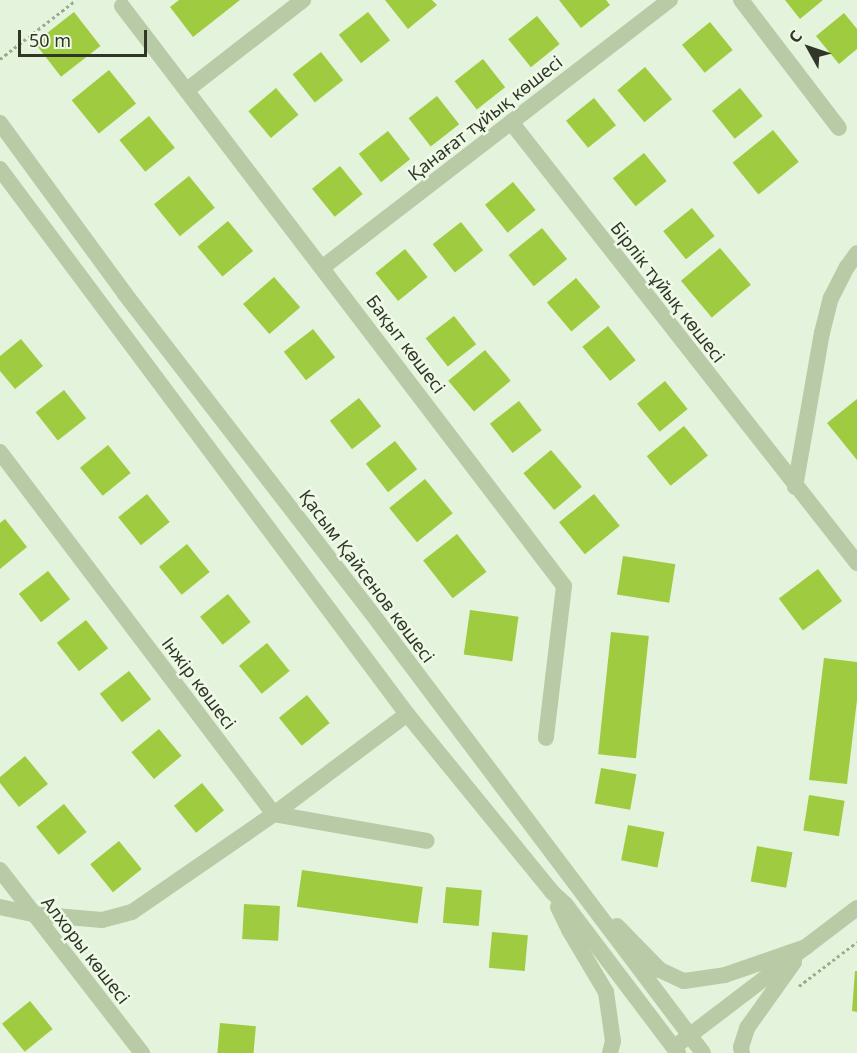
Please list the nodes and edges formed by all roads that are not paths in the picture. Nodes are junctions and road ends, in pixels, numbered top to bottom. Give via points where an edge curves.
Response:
1 (303, 0) edge
2 (670, 0) edge
3 (741, 0) edge
4 (122, 6) dead end
5 (187, 90) junction
6 (511, 122) junction
7 (0, 123) edge
8 (839, 128) dead end
9 (0, 169) edge
10 (857, 254) edge
11 (323, 267) junction
12 (0, 452) edge
13 (795, 487) junction
14 (857, 563) edge
15 (407, 714) junction
16 (546, 738) dead end
17 (274, 814) junction
18 (427, 841) dead end
19 (0, 870) edge
20 (576, 886) junction
21 (552, 892) junction
22 (0, 907) edge
23 (857, 908) edge
24 (33, 914) junction
25 (806, 947) junction
26 (690, 1035) junction
27 (673, 1051) edge
28 (142, 1053) edge
29 (610, 1053) edge
30 (703, 1053) edge
31 (742, 1053) edge

1 - 5 street
2 - 6 street, Қанағат тұйық көшесі
3 - 8 street
4 - 5 street, Бақыт көшесі
5 - 11 street, Бақыт көшесі
6 - 11 street, Қанағат тұйық көшесі
6 - 13 street, Бірлік тұйық көшесі
7 - 20 street, Қасым Қайсенов көшесі via 125,294
9 - 15 street
10 - 13 street via 831,298
11 - 16 street, Бақыт көшесі via 564,586
12 - 17 street, Інжір көшесі
13 - 14 street, Бірлік тұйық көшесі
15 - 17 street
15 - 21 street
17 - 18 street
17 - 24 street via 132,912 102,920
19 - 24 street, Алхоры көшесі
20 - 25 street via 660,970 684,981 725,975
20 - 26 street, Қасым Қайсенов көшесі
21 - 27 street via 566,905
21 - 29 street via 569,930 606,992 613,1041
22 - 24 street
23 - 25 street
24 - 28 street, Алхоры көшесі
25 - 26 street
25 - 31 street via 747,1028
26 - 27 street
26 - 30 street, Қасым Қайсенов көшесі

